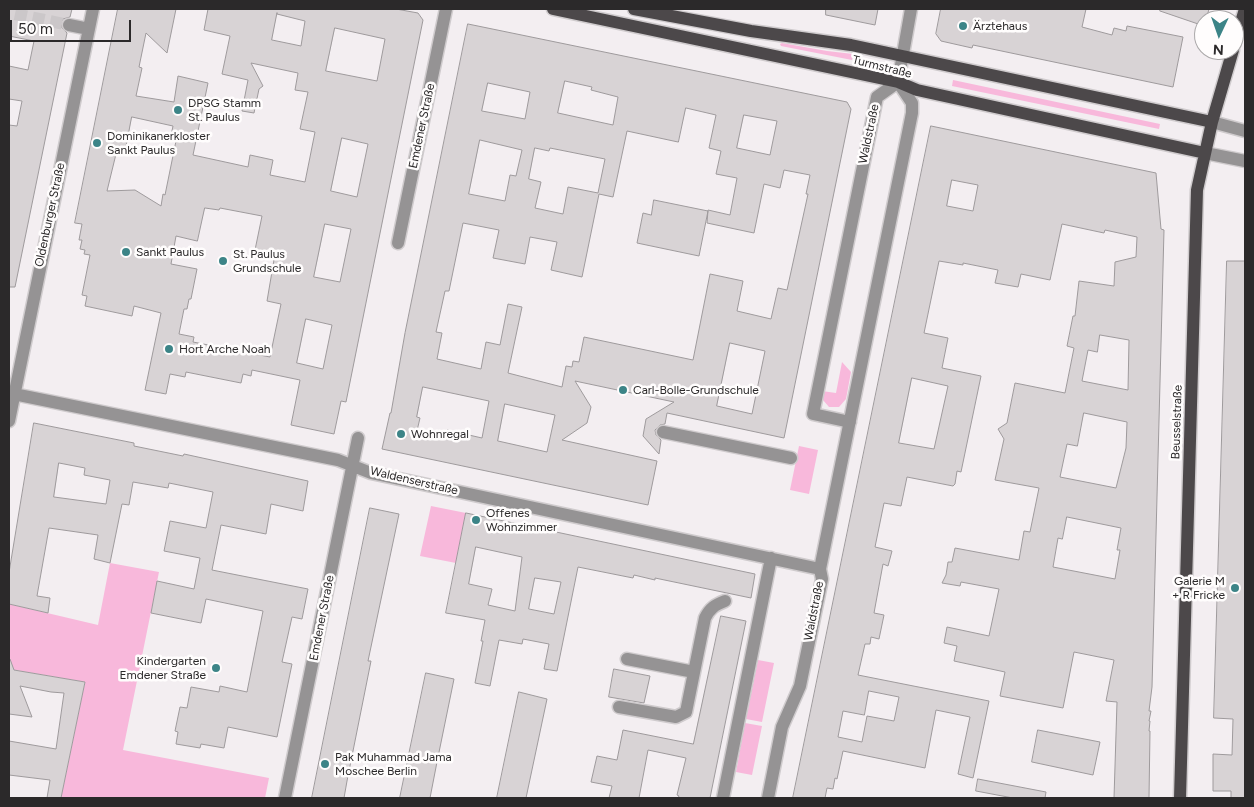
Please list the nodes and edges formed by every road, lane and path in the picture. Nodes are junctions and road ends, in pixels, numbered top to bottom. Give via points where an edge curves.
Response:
1 (93, 9) edge
2 (446, 9) edge
3 (553, 9) edge
4 (634, 9) edge
5 (912, 9) edge
6 (68, 25) tunnel mouth
7 (89, 29) junction
8 (769, 34) junction
9 (764, 54) junction
10 (903, 56) junction
11 (1230, 60) edge
12 (898, 82) junction
13 (1212, 122) junction
14 (1245, 130) edge
15 (1205, 153) junction
16 (1245, 161) edge
17 (398, 243) dead end
18 (11, 393) edge
19 (9, 421) edge
20 (850, 422) junction
21 (663, 432) dead end
22 (358, 438) dead end
23 (791, 458) dead end
24 (352, 466) junction
25 (771, 558) junction
26 (820, 568) junction
27 (725, 601) dead end
28 (627, 659) dead end
29 (694, 672) junction
30 (619, 707) dead end
31 (285, 798) edge
32 (724, 798) edge
33 (768, 798) edge
34 (1180, 798) edge

1 - 7 street, Oldenburger Straße
2 - 17 street, Emdener Straße
3 - 9 main road, Turmstraße
4 - 8 main road, Turmstraße
5 - 10 street
6 - 7 street
7 - 18 street, Oldenburger Straße
8 - 9 main road
8 - 10 main road, Turmstraße
9 - 12 main road, Turmstraße
10 - 12 street
10 - 13 main road, Turmstraße
11 - 13 main road, Beusselstraße
12 - 15 main road, Turmstraße via 917,90
12 - 20 street, Waldstraße via 912,103 912,113
12 - 20 street, Waldstraße via 877,97 813,414
13 - 14 street
13 - 15 main road, Beusselstraße
15 - 16 street
15 - 34 main road, Beusselstraße via 1198,190
18 - 19 street, Oldenburger Straße
18 - 24 street, Waldenserstraße via 338,460
20 - 26 street, Waldstraße
21 - 23 street
22 - 24 street, Emdener Straße
24 - 25 street, Waldenserstraße via 371,473
24 - 31 street, Emdener Straße
25 - 26 street, Waldenserstraße
25 - 32 street
26 - 33 street, Waldstraße via 822,579 800,686 782,727
27 - 29 street via 710,609 705,618
28 - 29 street
29 - 30 street via 686,712 676,717

